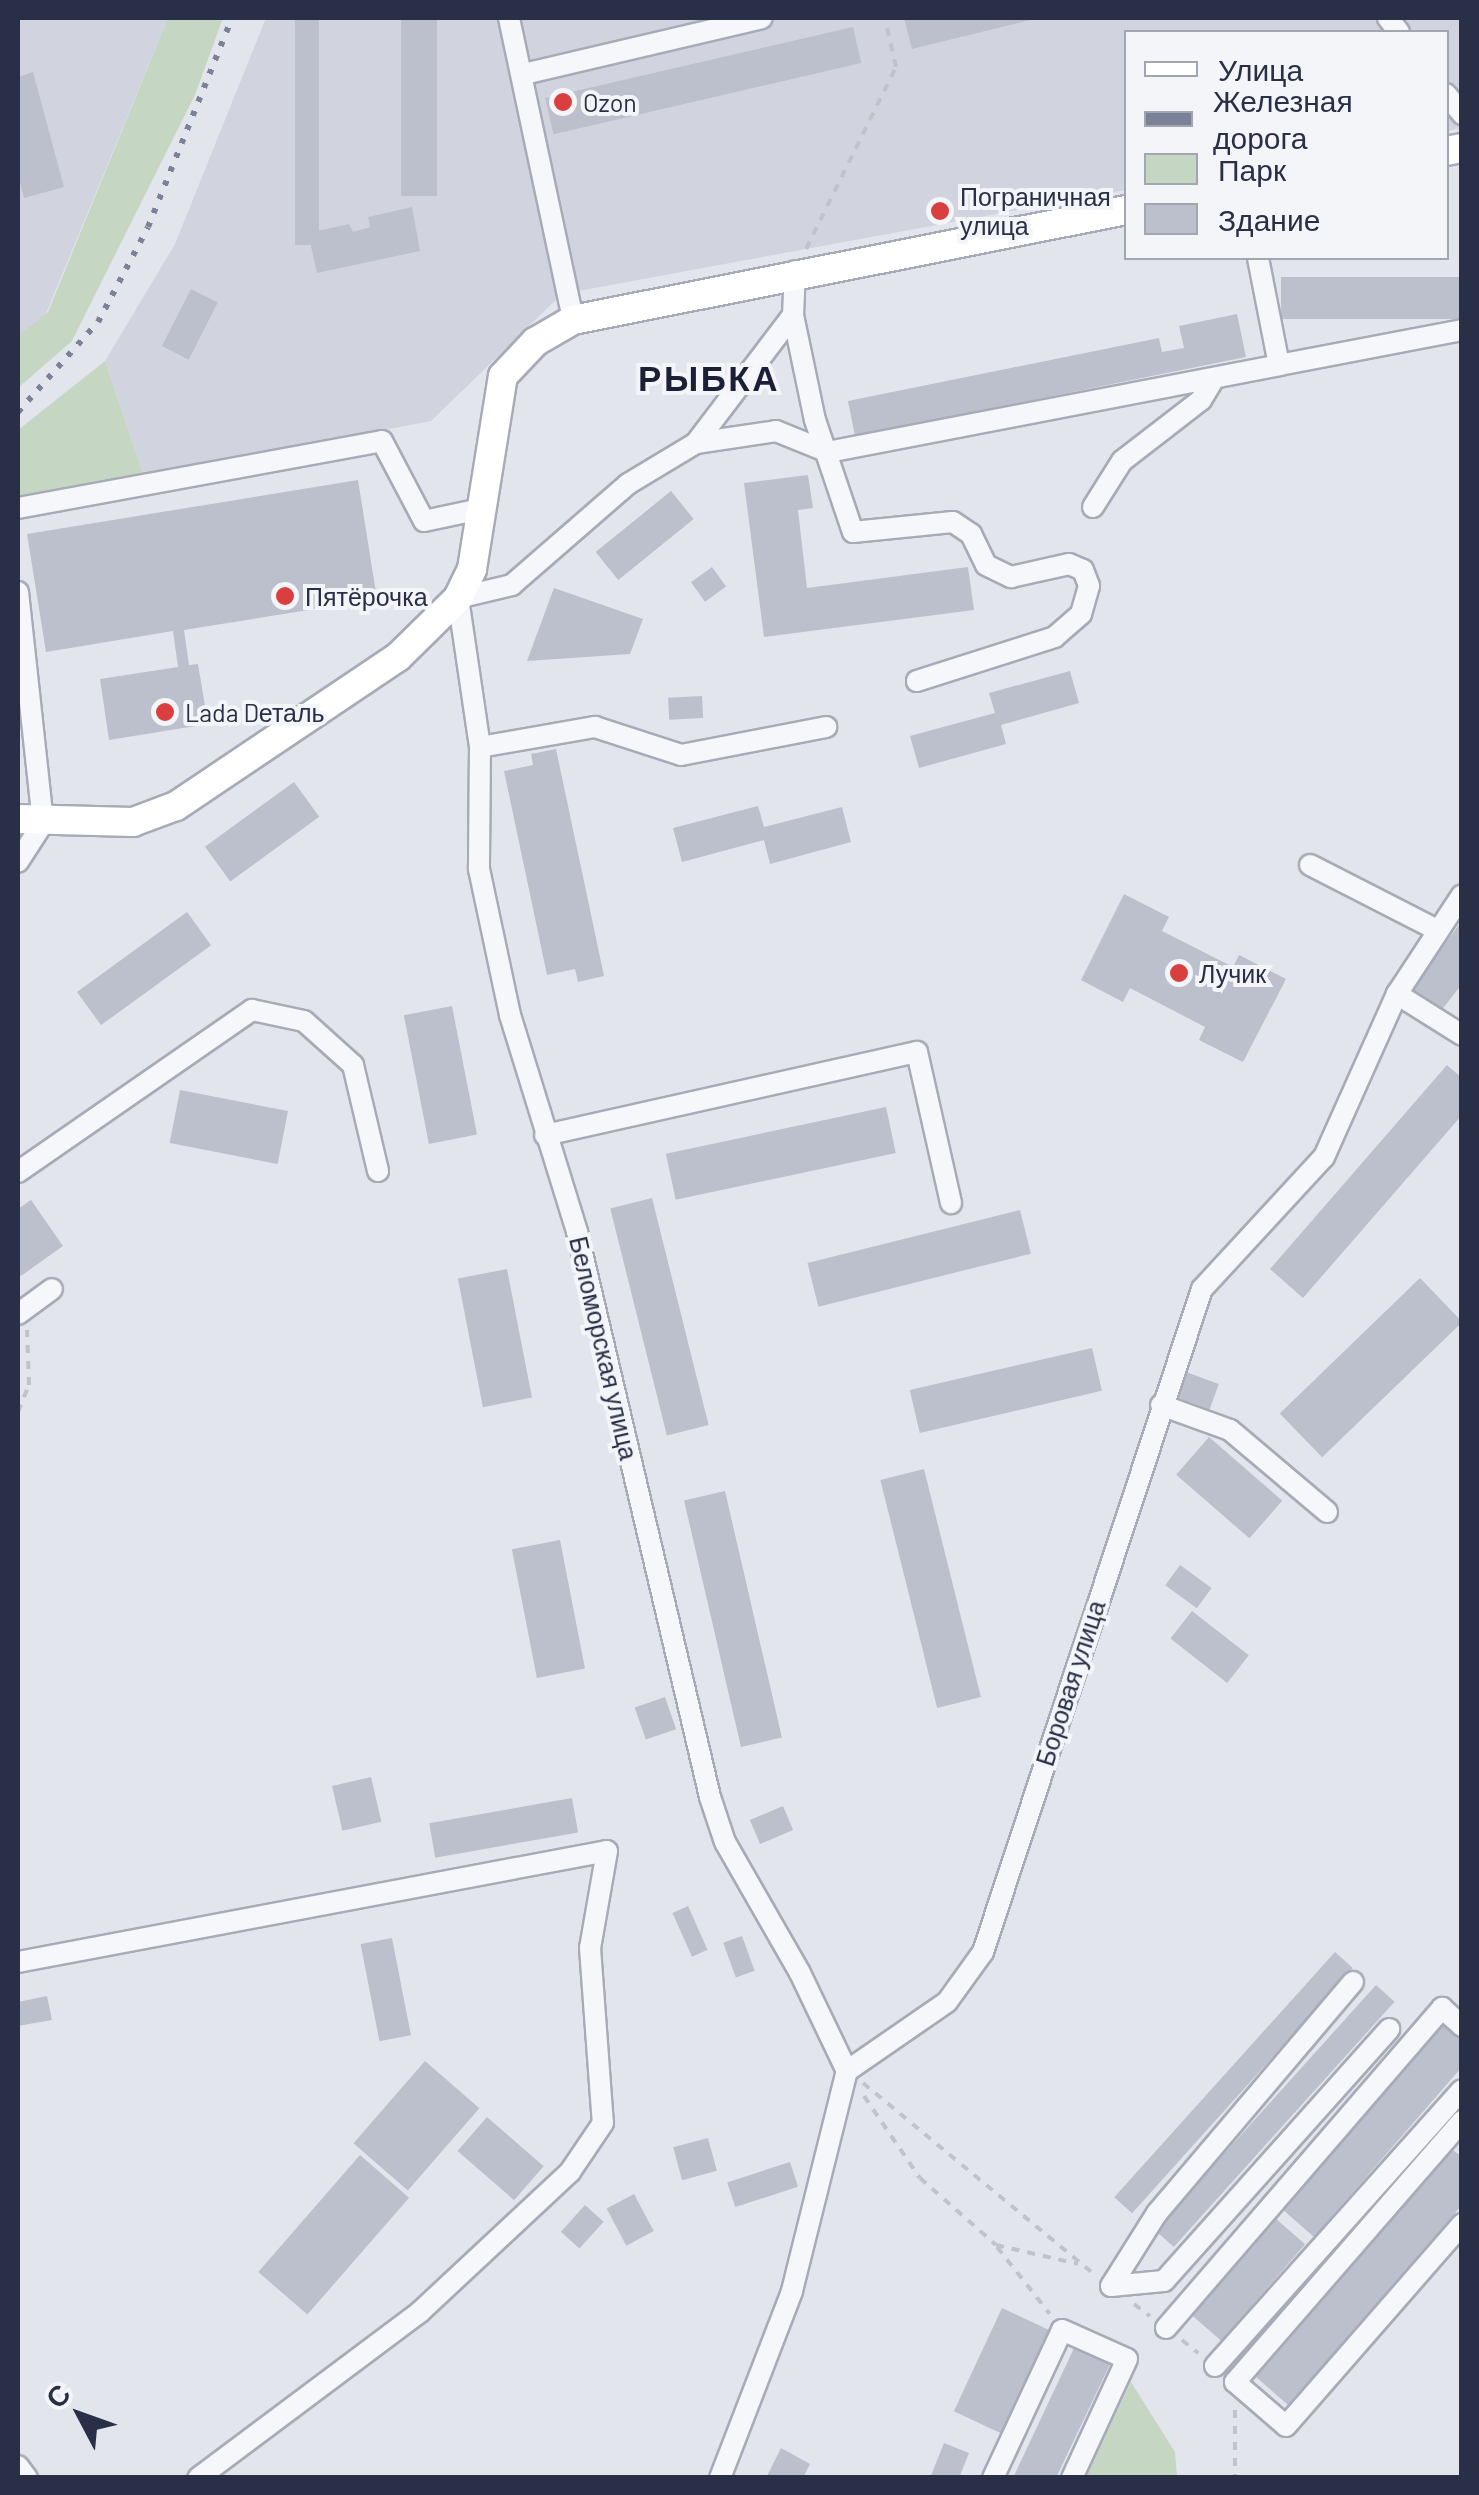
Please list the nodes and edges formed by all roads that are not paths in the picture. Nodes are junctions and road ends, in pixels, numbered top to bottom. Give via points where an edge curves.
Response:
1 (509, 18) edge
2 (762, 18) edge
3 (524, 74) junction
4 (1124, 210) edge
5 (1258, 260) edge
6 (795, 271) junction
7 (793, 314) junction
8 (572, 320) junction
9 (1462, 330) edge
10 (1279, 365) junction
11 (1212, 382) junction
12 (696, 444) junction
13 (828, 452) junction
14 (1093, 507) dead end
15 (18, 508) edge
16 (485, 508) junction
17 (18, 592) edge
18 (458, 598) junction
19 (917, 681) dead end
20 (826, 727) dead end
21 (480, 747) junction
22 (30, 821) edge
23 (18, 862) edge
24 (1310, 865) dead end
25 (1458, 904) edge
26 (1437, 930) junction
27 (1396, 994) junction
28 (1462, 1035) edge
29 (545, 1135) junction
30 (18, 1172) edge
31 (378, 1172) dead end
32 (951, 1203) dead end
33 (52, 1289) dead end
34 (22, 1311) edge
35 (1161, 1405) junction
36 (1327, 1512) dead end
37 (18, 1962) edge
38 (1353, 1982) dead end
39 (1462, 2026) edge
40 (1390, 2029) dead end
41 (847, 2071) junction
42 (1462, 2090) edge
43 (1460, 2127) edge
44 (1462, 2224) edge
45 (1166, 2328) road end
46 (1215, 2366) road end
47 (18, 2466) edge
48 (27, 2478) edge
49 (198, 2478) edge
50 (720, 2478) edge
51 (994, 2478) edge
52 (1072, 2478) edge

1 - 3 street
2 - 3 street
3 - 8 street
4 - 6 main road
5 - 10 street
6 - 7 street
6 - 8 main road
7 - 12 street
7 - 13 street
8 - 16 main road via 535,342 503,376
9 - 10 street
10 - 11 street
11 - 13 street
11 - 14 street via 1192,408 1122,461
12 - 13 street via 776,431
12 - 18 street via 628,484 512,585
13 - 19 street via 853,532 953,522 971,534 986,565 1011,576 1069,564 1084,570 1089,586 1081,614 1054,637
15 - 16 street via 382,441 424,521
16 - 18 main road
17 - 22 street
18 - 21 street, Беломорская улица
18 - 22 main road via 352,692 176,806 133,822
20 - 21 street via 681,755 595,727
21 - 29 street, Беломорская улица via 479,869
22 - 23 street
24 - 26 street
25 - 26 street, Боровая улица
26 - 27 street, Боровая улица
27 - 28 street
27 - 35 street, Боровая улица via 1324,1157 1202,1290
29 - 32 street via 917,1052
29 - 41 street, Беломорская улица via 577,1232 710,1796 725,1842
30 - 31 street via 252,1010 304,1022 354,1065
33 - 34 street
35 - 36 street via 1230,1430
35 - 41 street, Боровая улица via 982,1952 947,2002
37 - 49 street via 608,1851 590,1948 603,2123 570,2172 420,2312
38 - 40 street via 1157,2213 1110,2286 1164,2281
39 - 45 street via 1442,2008
41 - 50 street via 792,2290
42 - 46 street
43 - 44 street via 1234,2382 1286,2426
47 - 48 street
51 - 52 street via 1062,2330 1128,2359

